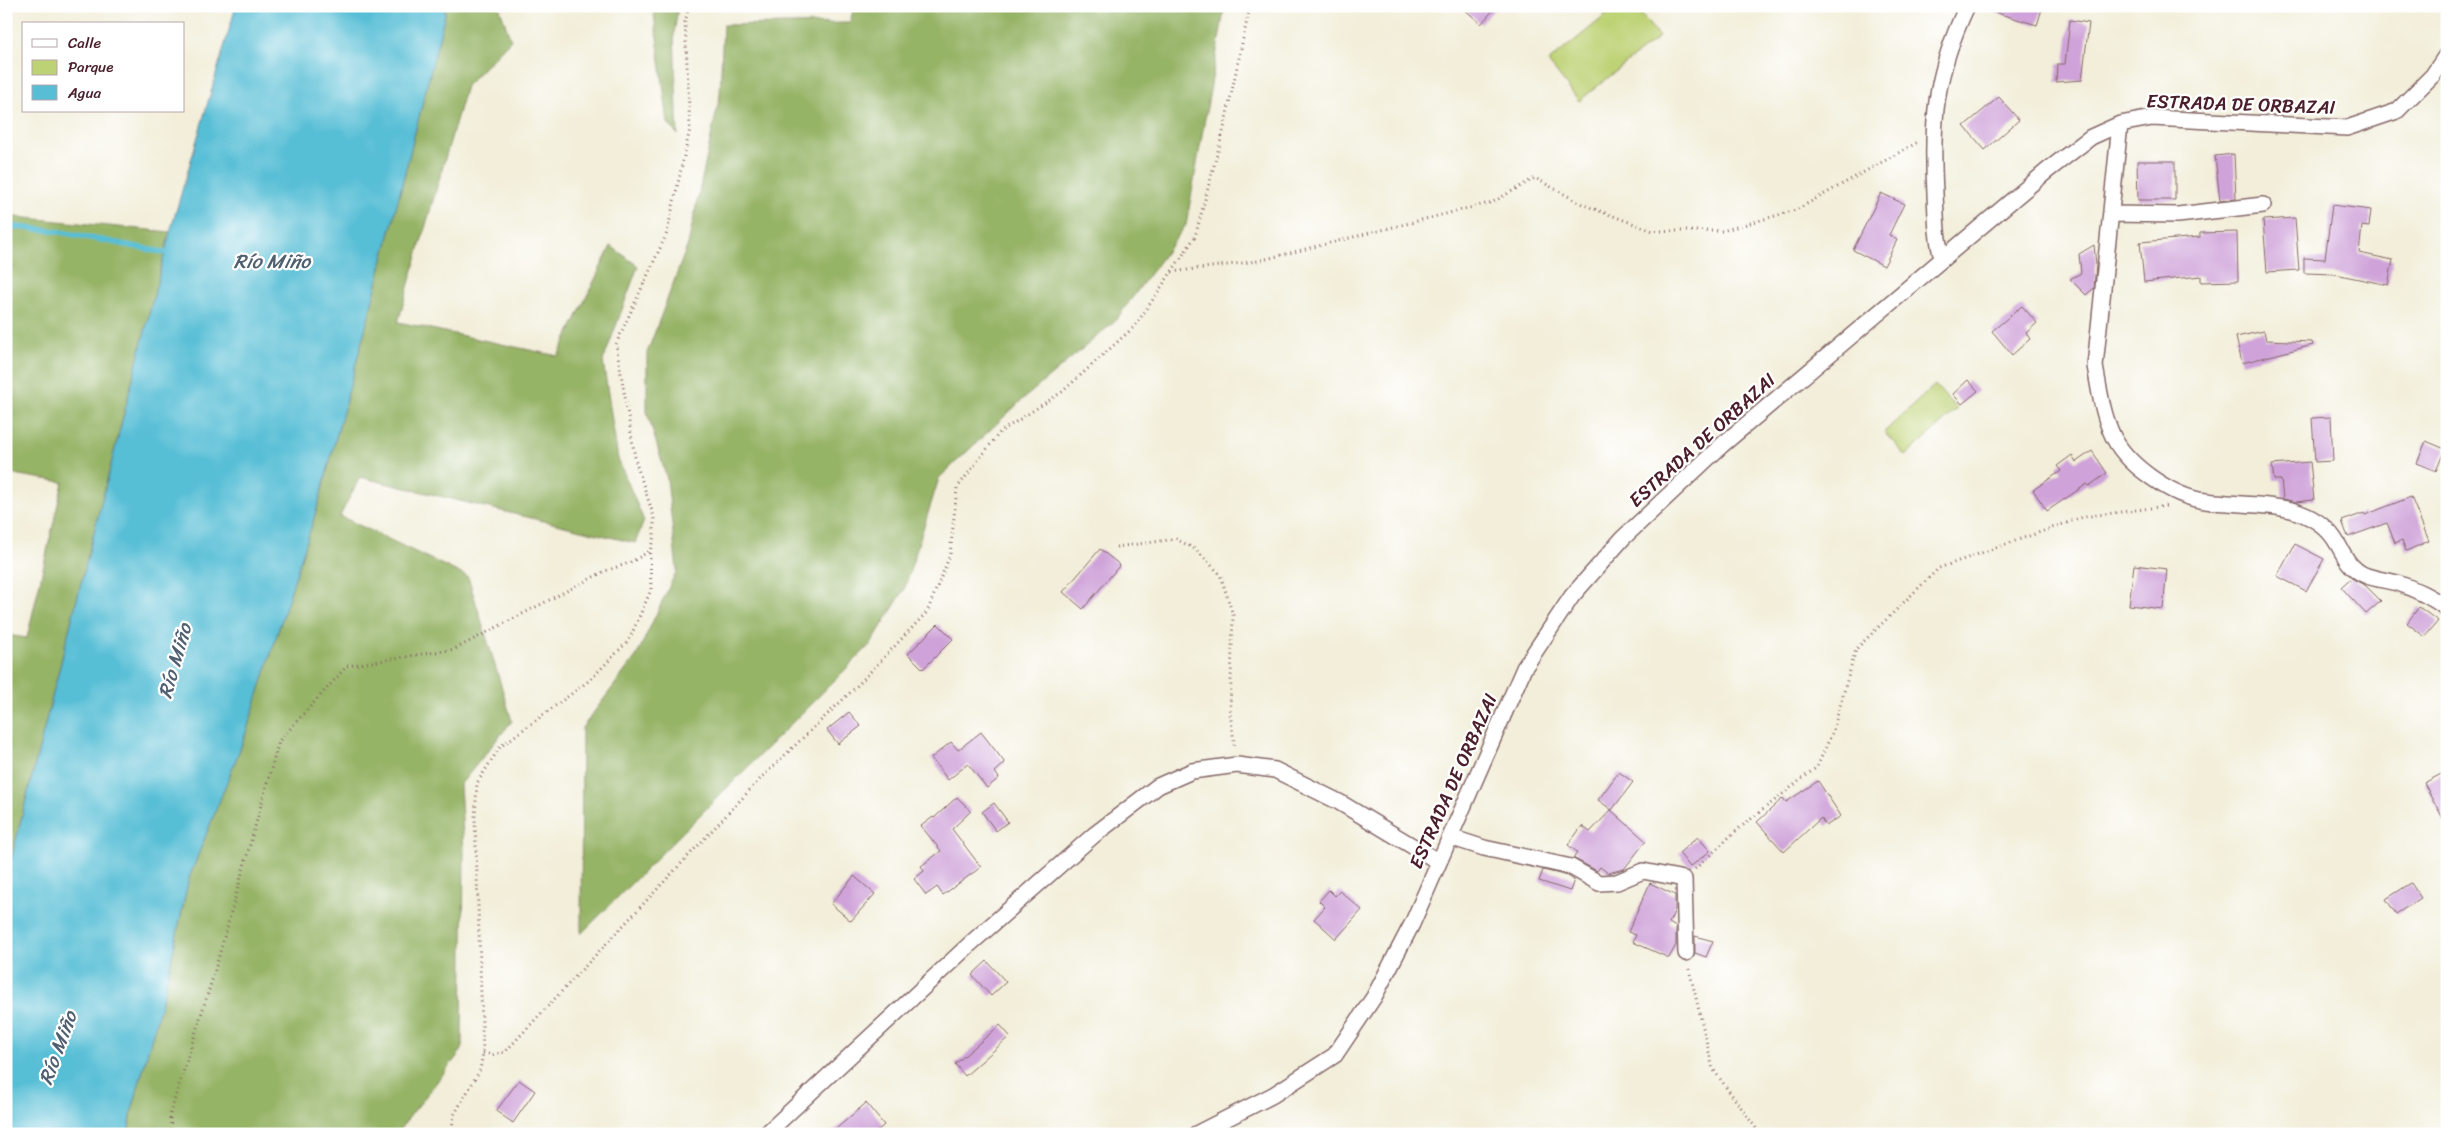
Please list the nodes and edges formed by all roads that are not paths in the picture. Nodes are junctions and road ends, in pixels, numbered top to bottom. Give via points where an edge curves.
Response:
1 (1967, 6) edge
2 (2447, 54) edge
3 (2120, 124) junction
4 (2263, 205) dead end
5 (2112, 214) junction
6 (1942, 258) junction
7 (2447, 609) edge
8 (1450, 837) junction
9 (1439, 862) junction
10 (1686, 953) road end
11 (766, 1134) edge
12 (1196, 1134) edge

1 - 6 street via 1939,82 1934,112 1937,241
2 - 3 street, ESTRADA DE ORBAZAI via 2433,75 2397,110 2347,128 2152,118
3 - 5 street
3 - 6 street, ESTRADA DE ORBAZAI via 2090,137
4 - 5 street via 2178,215
5 - 7 street via 2096,366 2102,404 2112,434 2131,460 2158,484 2182,496 2298,512 2318,520 2337,541 2354,569 2397,583 2439,602
6 - 8 street, ESTRADA DE ORBAZAI via 1722,446 1623,538 1572,596 1524,668
8 - 9 street, ESTRADA DE ORBAZAI
8 - 10 street via 1571,867 1599,883 1617,882 1642,871 1684,879
9 - 11 street via 1339,802 1275,770 1237,765 1192,772 1158,786 1094,835 970,944
9 - 12 street, ESTRADA DE ORBAZAI via 1412,924 1374,997 1336,1055 1273,1095

